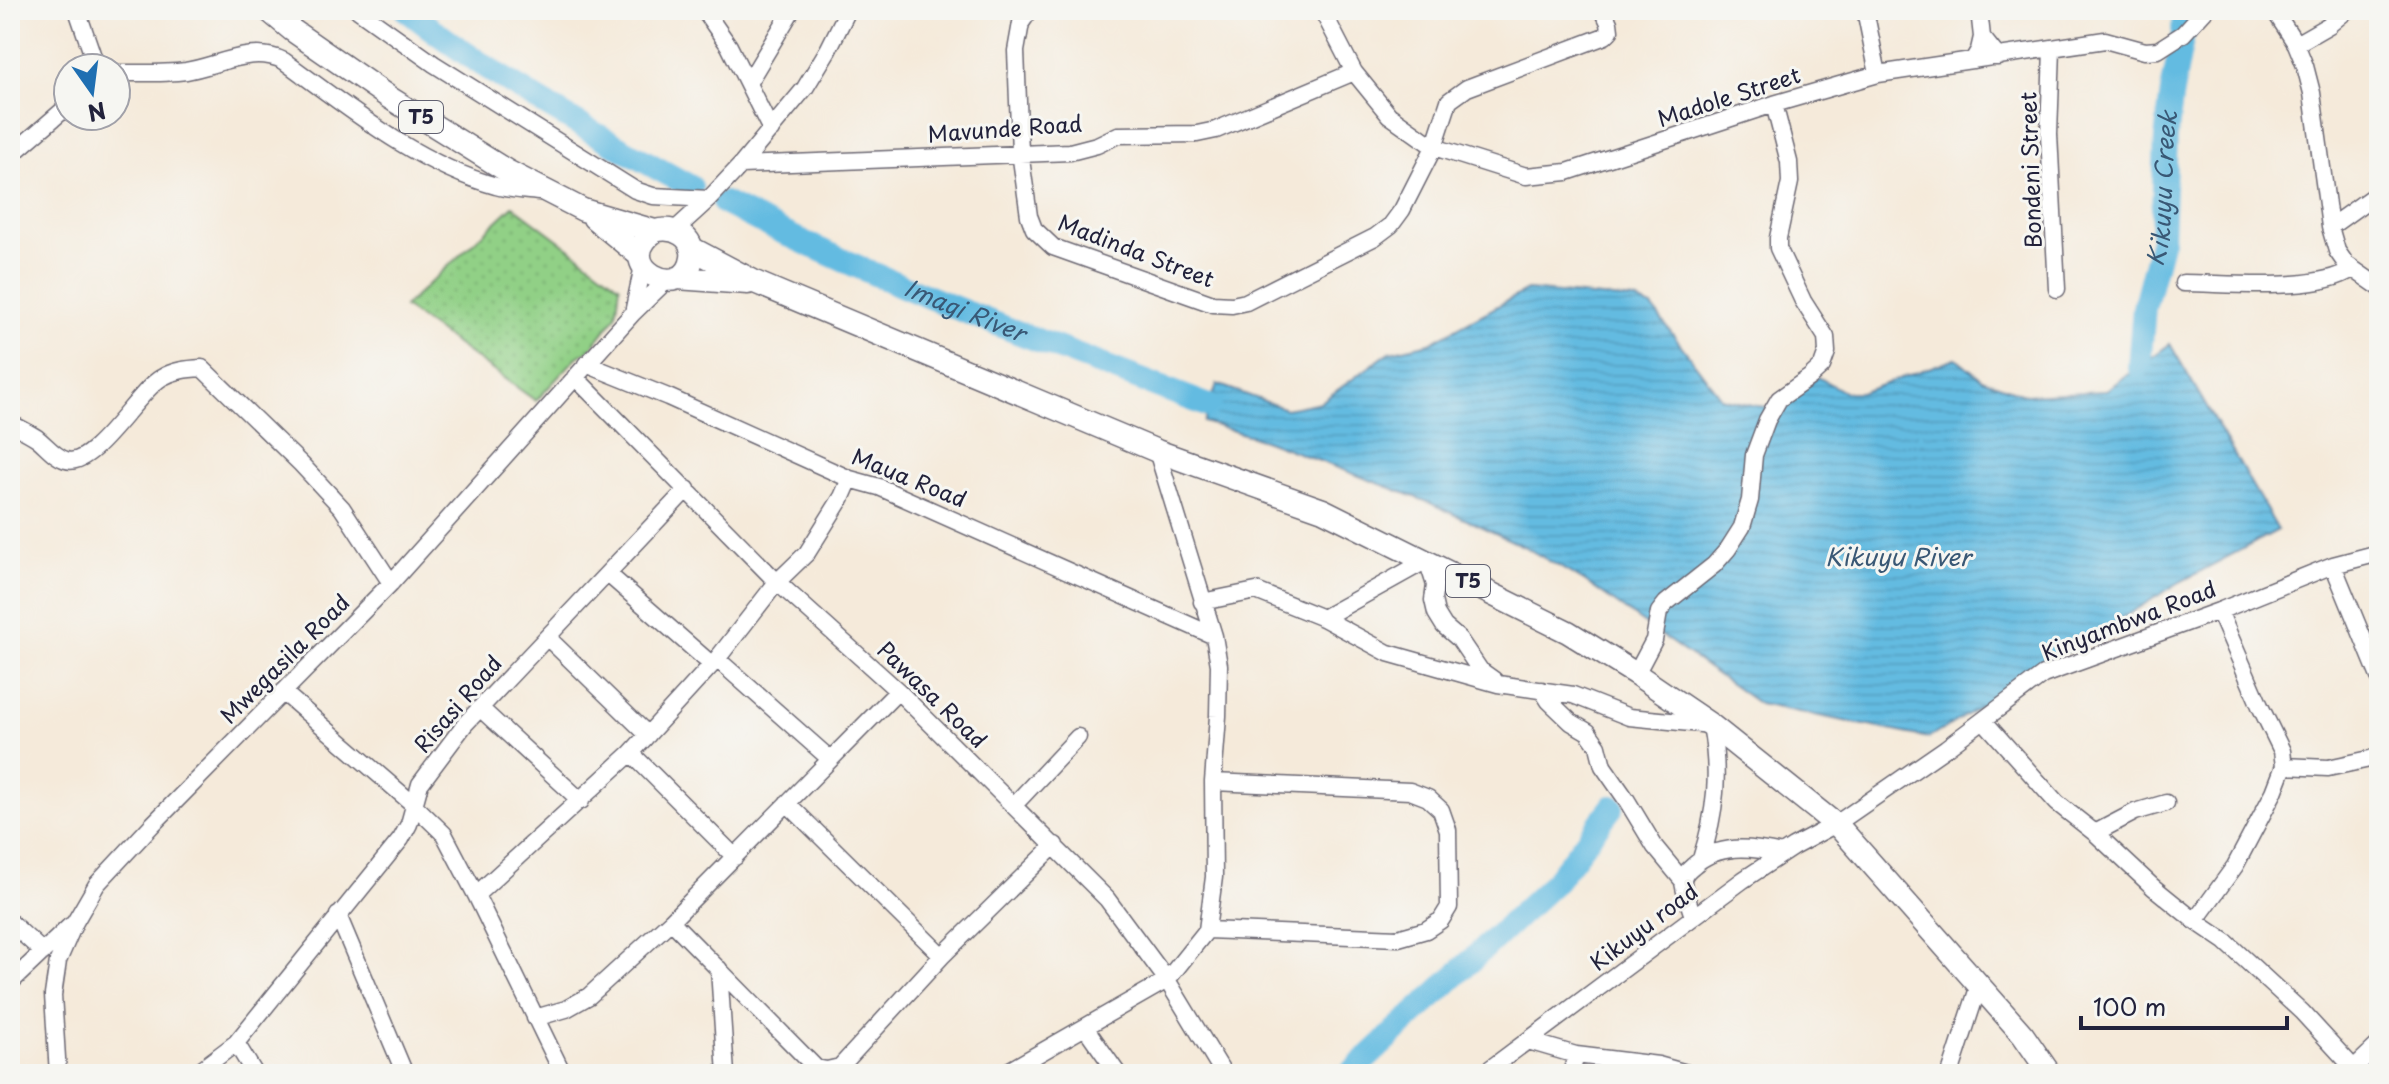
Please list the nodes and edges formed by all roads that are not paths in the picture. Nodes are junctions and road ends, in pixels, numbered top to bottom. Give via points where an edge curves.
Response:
1 (77, 10) edge
2 (268, 10) edge
3 (358, 10) edge
4 (704, 10) edge
5 (792, 10) edge
6 (848, 10) edge
7 (1030, 10) edge
8 (1322, 10) edge
9 (1603, 10) edge
10 (1865, 10) edge
11 (1979, 10) edge
12 (2205, 10) edge
13 (2274, 10) edge
14 (2347, 10) edge
15 (1982, 37) junction
16 (2296, 44) junction
17 (2052, 49) junction
18 (91, 52) edge
19 (1998, 57) junction
20 (1973, 60) junction
21 (1354, 72) junction
22 (132, 73) edge
23 (1878, 74) junction
24 (748, 83) junction
25 (1774, 104) junction
26 (52, 120) edge
27 (771, 130) junction
28 (1434, 147) junction
29 (1020, 152) junction
30 (10, 156) edge
31 (741, 165) junction
32 (2379, 192) edge
33 (549, 193) junction
34 (709, 199) junction
35 (583, 210) junction
36 (2330, 227) junction
37 (678, 238) junction
38 (641, 261) junction
39 (2352, 269) junction
40 (672, 279) junction
41 (757, 283) junction
42 (2183, 283) dead end
43 (2379, 287) edge
44 (2057, 289) dead end
45 (633, 313) junction
46 (580, 370) junction
47 (10, 423) edge
48 (1157, 451) junction
49 (850, 479) junction
50 (687, 489) junction
51 (2379, 553) edge
52 (1427, 560) junction
53 (2333, 565) junction
54 (608, 574) junction
55 (777, 582) junction
56 (391, 583) junction
57 (1202, 602) junction
58 (2219, 611) junction
59 (1323, 618) junction
60 (1214, 636) junction
61 (547, 637) junction
62 (714, 662) junction
63 (1636, 674) junction
64 (2379, 677) edge
65 (1498, 684) junction
66 (1542, 690) junction
67 (898, 691) junction
68 (283, 692) junction
69 (480, 708) junction
70 (1983, 720) junction
71 (1711, 725) junction
72 (648, 735) junction
73 (1078, 737) dead end
74 (631, 753) junction
75 (2379, 757) edge
76 (830, 759) junction
77 (2284, 766) junction
78 (1213, 782) junction
79 (581, 801) junction
80 (787, 803) junction
81 (2166, 803) dead end
82 (413, 804) junction
83 (1014, 805) junction
84 (1836, 824) junction
85 (2095, 833) junction
86 (1055, 845) junction
87 (1782, 854) junction
88 (735, 857) junction
89 (1701, 859) junction
90 (1683, 881) junction
91 (476, 895) junction
92 (338, 915) junction
93 (1693, 917) junction
94 (671, 921) junction
95 (2195, 921) junction
96 (10, 922) edge
97 (75, 922) junction
98 (1207, 930) junction
99 (43, 952) junction
100 (942, 956) junction
101 (719, 969) junction
102 (1167, 980) junction
103 (10, 983) edge
104 (1979, 985) junction
105 (535, 1018) junction
106 (1085, 1027) junction
107 (1528, 1041) junction
108 (236, 1043) junction
109 (2379, 1044) edge
110 (1576, 1055) junction
111 (820, 1071) edge
112 (2356, 1071) edge
113 (58, 1074) edge
114 (195, 1074) edge
115 (255, 1074) edge
116 (405, 1074) edge
117 (563, 1074) edge
118 (726, 1074) edge
119 (1003, 1074) edge
120 (1118, 1074) edge
121 (1224, 1074) edge
122 (1483, 1074) edge
123 (1571, 1074) edge
124 (1690, 1074) edge
125 (1950, 1074) edge
126 (2050, 1074) edge

1 - 18 street
2 - 33 highway, T5 via 390,98
3 - 34 street via 635,190
4 - 24 street
5 - 24 street
6 - 27 street via 805,88
7 - 29 street, Madinda Street via 1021,23 1016,51
8 - 21 street, Madole Street
9 - 28 street, Madinda Street via 1610,31 1605,36 1458,93 1449,101
10 - 23 street
11 - 15 street
12 - 17 street, Madole Street via 2183,34 2158,50 2109,40
13 - 16 street
14 - 16 street
15 - 19 street
15 - 20 street
16 - 36 street via 2312,93
17 - 19 street, Madole Street
17 - 44 street, Bondeni Street via 2049,134
19 - 20 street, Madole Street
20 - 23 street, Madole Street
21 - 28 street, Madole Street via 1389,115
21 - 29 street, Mavunde Road via 1216,130 1118,135 1070,152
22 - 33 street via 181,71 237,57 274,56 399,143 499,188
23 - 25 street, Madole Street
24 - 27 street
25 - 28 street, Madole Street via 1548,176 1504,171
25 - 63 street via 1790,182 1778,248 1826,337 1827,352 1822,366 1779,399 1754,455 1742,527 1714,565 1659,612 1654,640
26 - 30 street
27 - 31 street
28 - 29 street, Madinda Street via 1391,225 1232,305 1213,304 1053,247 1034,229 1029,216
29 - 31 street, Mavunde Road
31 - 34 street
32 - 36 street
33 - 35 highway, T5
34 - 37 street
35 - 37 highway, T5
35 - 38 highway, T5
36 - 39 street via 2337,251
37 - 38 highway via 647,237
37 - 40 highway via 690,265
37 - 41 highway, T5
38 - 40 highway, T5 via 657,279
38 - 45 street
39 - 42 street via 2339,278 2300,285
39 - 43 street
40 - 41 highway, T5
40 - 45 street, Mwegasila Road
41 - 48 highway, T5
45 - 46 street, Mwegasila Road
46 - 49 street, Maua Road via 668,397
46 - 50 street, Pawasa Road
46 - 56 street, Mwegasila Road
47 - 56 street via 63,459 80,460 151,385 178,370 202,368 342,508
48 - 52 highway, T5 via 1323,510
48 - 57 street
49 - 55 street via 807,553
49 - 60 street, Maua Road via 879,487
50 - 54 street, Risasi Road
50 - 55 street, Pawasa Road
51 - 53 street, Kinyambwa Road
52 - 59 street
52 - 63 highway, T5 via 1568,632
52 - 65 street via 1436,613 1480,670
53 - 58 street, Kinyambwa Road
53 - 64 street
54 - 61 street, Risasi Road
54 - 62 street
55 - 62 street
55 - 67 street, Pawasa Road
56 - 68 street, Mwegasila Road
57 - 59 street via 1256,591
57 - 60 street
58 - 70 street, Kinyambwa Road via 2043,675
58 - 77 street
59 - 65 street via 1388,653
60 - 78 street via 1219,678
61 - 69 street, Risasi Road
61 - 72 street
62 - 72 street
62 - 76 street
63 - 71 highway, T5
65 - 66 street
66 - 71 street via 1573,695 1629,717
66 - 90 street via 1571,722 1588,732 1603,766
67 - 76 street
67 - 83 street, Pawasa Road
68 - 82 street
68 - 97 street, Mwegasila Road via 97,884
69 - 79 street
69 - 82 street, Risasi Road via 431,768
70 - 84 street, Kinyambwa Road
70 - 85 street via 2057,803
71 - 84 highway, T5
71 - 89 street via 1715,803
72 - 74 street
73 - 83 street
74 - 79 street
74 - 88 street
75 - 77 street via 2328,768
76 - 80 street
77 - 95 street via 2241,855
78 - 98 street via 1214,877
78 - 98 street via 1410,791 1428,798 1441,810 1448,830 1449,907 1426,930 1398,938
79 - 91 street
80 - 88 street
80 - 100 street
81 - 85 street
82 - 91 street via 444,834
82 - 92 street, Risasi Road via 401,839
83 - 86 street, Pawasa Road
84 - 87 street, Kikuyu road
84 - 104 highway, T5
85 - 95 street
86 - 100 street
86 - 102 street, Pawasa Road via 1107,899
87 - 89 street via 1731,848
87 - 93 street, Kikuyu road
88 - 94 street
89 - 90 street
90 - 93 street
91 - 105 street
92 - 108 street, Risasi Road
92 - 116 street
93 - 107 street, Kikuyu road
94 - 101 street
94 - 105 street via 589,996
95 - 112 street via 2280,992
96 - 99 street
97 - 99 street
97 - 113 street, Mwegasila Road via 58,961 53,995
98 - 102 street
99 - 103 street
100 - 111 street via 840,1067
101 - 111 street
101 - 118 street
102 - 106 street
102 - 121 street, Pawasa Road
104 - 125 street
104 - 126 highway, T5
105 - 117 street
106 - 119 street
106 - 120 street
107 - 110 street
107 - 122 street, Kikuyu road
108 - 114 street, Risasi Road
108 - 115 street
109 - 112 street
110 - 123 street
110 - 124 street

